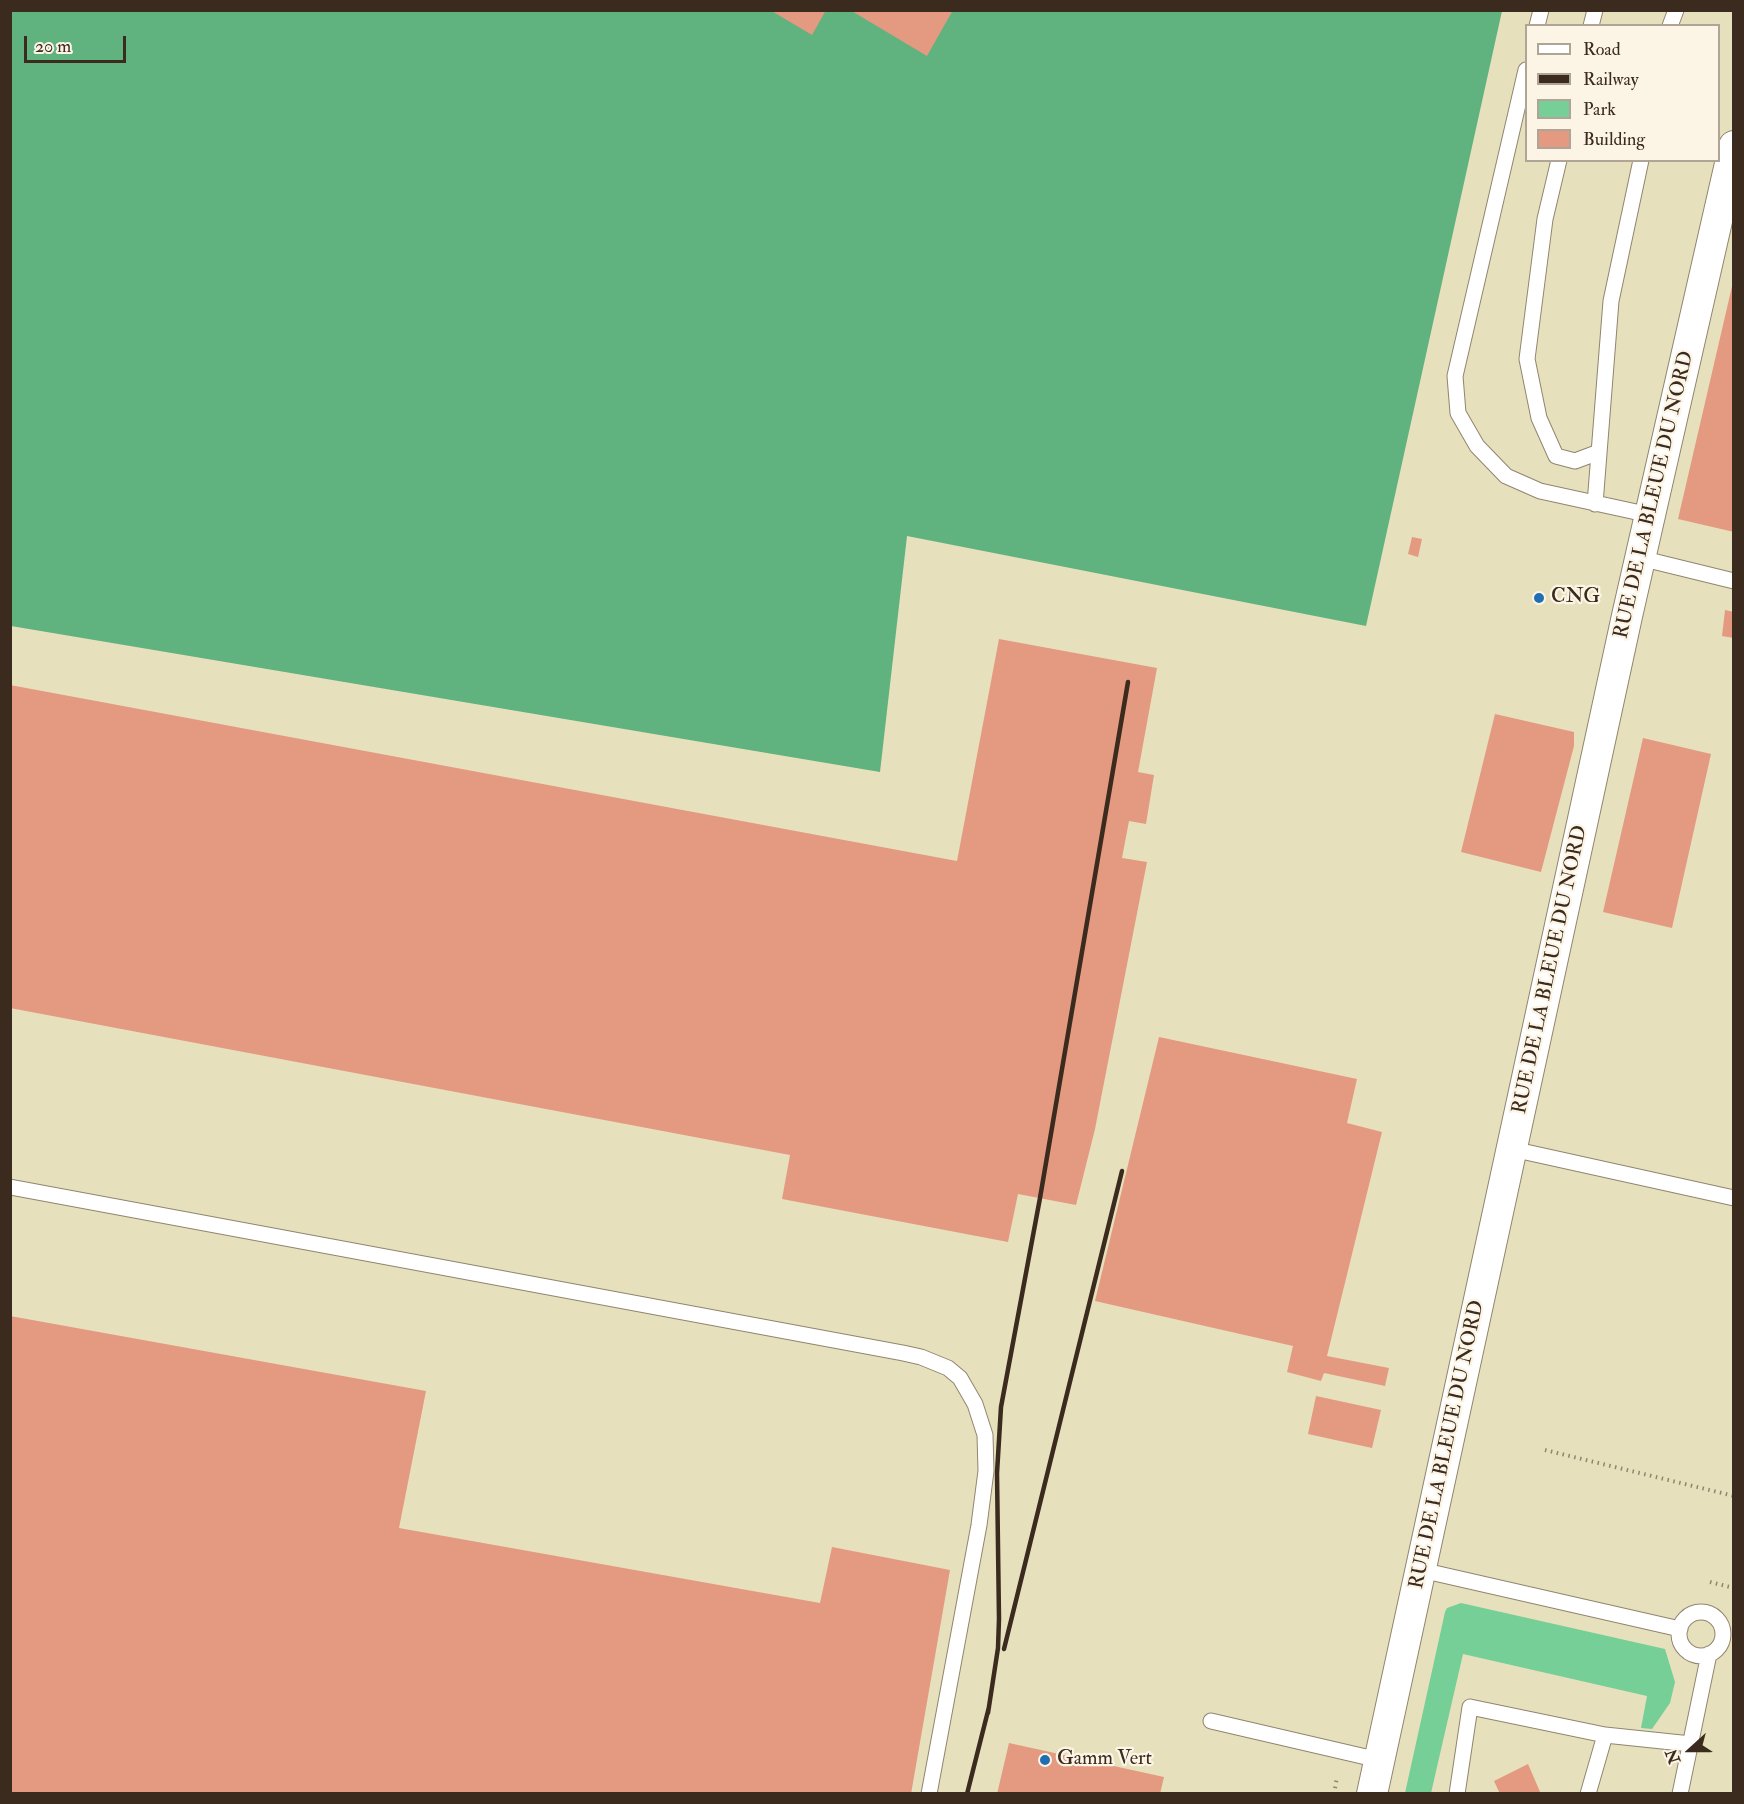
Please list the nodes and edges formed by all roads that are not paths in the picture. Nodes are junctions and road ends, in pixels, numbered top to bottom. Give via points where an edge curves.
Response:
1 (1525, 78) edge
2 (1734, 147) edge
3 (1559, 162) edge
4 (1641, 162) edge
5 (1599, 452) junction
6 (1595, 504) junction
7 (1650, 515) junction
8 (1640, 558) junction
9 (1734, 581) edge
10 (1512, 1149) junction
11 (10, 1187) edge
12 (1734, 1198) edge
13 (1421, 1570) junction
14 (1680, 1629) junction
15 (1709, 1654) junction
16 (1211, 1721) dead end
17 (1605, 1735) junction
18 (1691, 1744) junction
19 (1379, 1760) junction
20 (929, 1794) edge
21 (1372, 1794) edge
22 (1457, 1794) edge
23 (1588, 1794) edge
24 (1680, 1794) edge

1 - 6 lane via 1455,376 1458,413 1477,446 1506,476 1540,491
2 - 7 street, RUE DE LA BLEUE DU NORD
3 - 5 lane via 1545,219 1527,359 1539,418 1556,456 1575,461
4 - 5 lane via 1611,301
5 - 6 lane
6 - 7 lane
7 - 8 street, RUE DE LA BLEUE DU NORD
8 - 9 lane
8 - 10 street, RUE DE LA BLEUE DU NORD
10 - 12 lane
10 - 13 street, RUE DE LA BLEUE DU NORD
11 - 20 lane via 892,1351 948,1368 960,1378 975,1404 984,1435 986,1471
13 - 14 lane
13 - 19 street, RUE DE LA BLEUE DU NORD
14 - 15 lane via 1687,1650 1701,1656
14 - 15 lane via 1697,1612 1712,1615 1723,1628 1723,1637
15 - 18 lane
16 - 19 lane
17 - 18 lane
17 - 22 lane via 1470,1707
17 - 23 lane
18 - 24 lane
19 - 21 street, RUE DE LA BLEUE DU NORD

